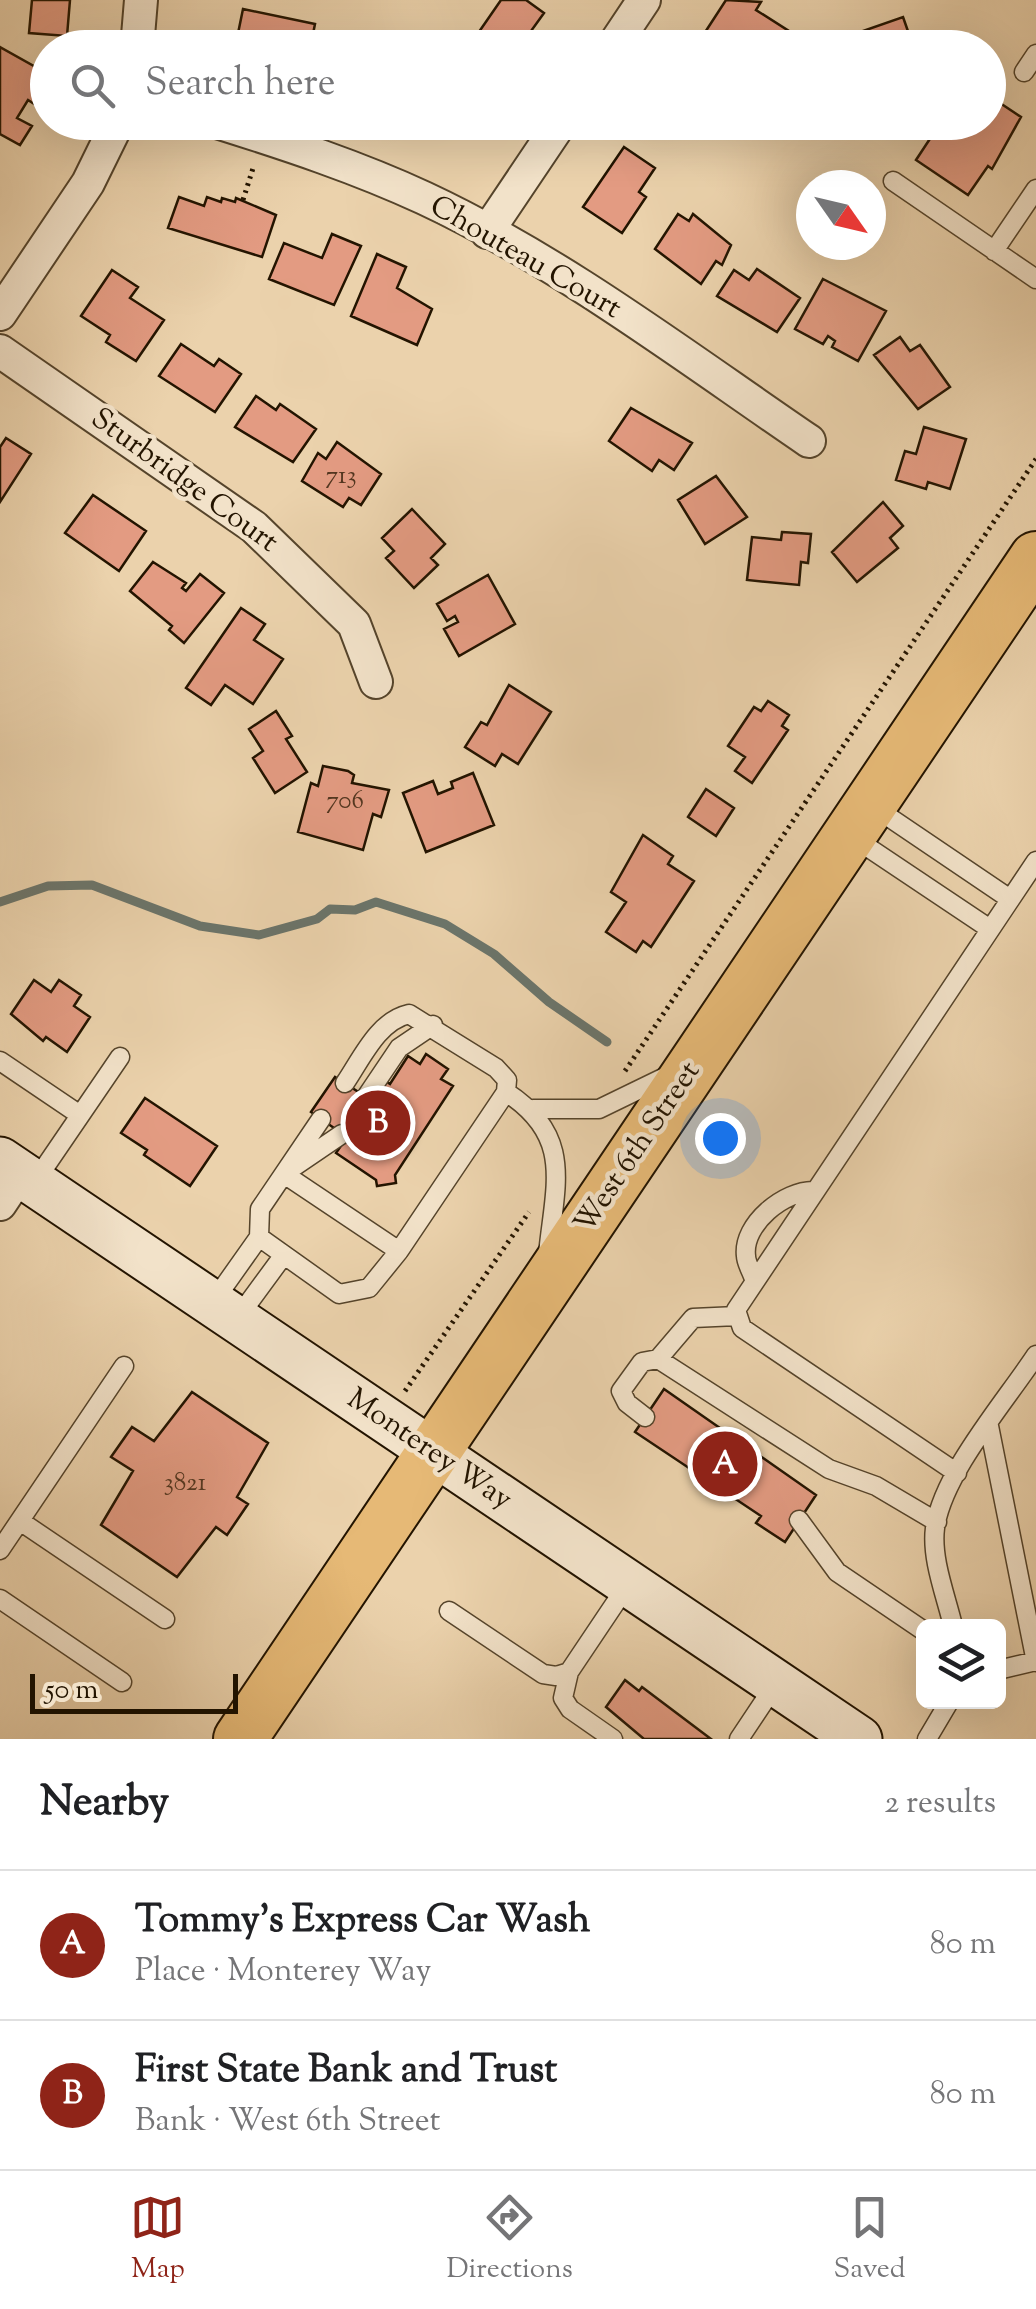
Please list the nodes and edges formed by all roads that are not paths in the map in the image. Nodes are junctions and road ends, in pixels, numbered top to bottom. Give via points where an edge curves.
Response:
1 (141, 0) edge
2 (644, 0) edge
3 (139, 30) edge
4 (624, 30) edge
5 (1036, 54) edge
6 (1024, 72) dead end
7 (109, 140) edge
8 (272, 140) edge
9 (549, 140) edge
10 (893, 182) dead end
11 (1036, 189) edge
12 (488, 232) junction
13 (994, 250) junction
14 (1036, 279) edge
15 (0, 314) edge
16 (0, 351) edge
17 (809, 440) dead end
18 (1036, 558) edge
19 (376, 682) dead end
20 (859, 820) junction
21 (1036, 860) edge
22 (1010, 899) junction
23 (990, 929) junction
24 (120, 1057) dead end
25 (0, 1061) edge
26 (696, 1061) junction
27 (356, 1091) dead end
28 (506, 1092) junction
29 (533, 1110) junction
30 (80, 1115) junction
31 (332, 1127) dead end
32 (284, 1174) junction
33 (14, 1180) edge
34 (814, 1191) junction
35 (259, 1237) junction
36 (398, 1251) junction
37 (283, 1256) junction
38 (754, 1279) junction
39 (545, 1286) junction
40 (224, 1312) junction
41 (737, 1316) junction
42 (1036, 1355) edge
43 (658, 1359) junction
44 (124, 1366) dead end
45 (646, 1416) dead end
46 (989, 1426) junction
47 (432, 1453) junction
48 (957, 1473) junction
49 (799, 1520) dead end
50 (20, 1521) junction
51 (937, 1522) junction
52 (0, 1550) edge
53 (628, 1584) junction
54 (0, 1599) edge
55 (449, 1611) dead end
56 (165, 1619) dead end
57 (951, 1619) edge
58 (916, 1626) edge
59 (1036, 1662) edge
60 (1006, 1668) edge
61 (569, 1672) junction
62 (122, 1682) dead end
63 (776, 1684) junction
64 (945, 1709) edge
65 (240, 1739) edge
66 (613, 1739) edge
67 (739, 1739) edge
68 (858, 1739) edge
69 (927, 1739) edge

1 - 3 street
2 - 4 street
5 - 6 lane
7 - 15 street
8 - 12 street, Chouteau Court via 392,184
9 - 12 street
10 - 13 lane
11 - 13 lane
12 - 17 street, Chouteau Court
13 - 14 lane
16 - 19 street, Sturbridge Court via 254,528 354,624
18 - 20 main road, West 6th Street
20 - 22 lane
20 - 23 lane
20 - 26 main road, West 6th Street
21 - 22 lane
22 - 23 lane
23 - 34 lane
24 - 30 lane
25 - 30 lane
26 - 29 lane via 599,1109
26 - 39 main road, West 6th Street
27 - 28 lane via 424,1020 496,1068 507,1080
28 - 29 lane
28 - 36 lane
29 - 39 lane via 555,1146
30 - 33 lane
31 - 32 lane
32 - 35 lane via 260,1209
32 - 36 lane
33 - 40 street, Monterey Way
34 - 38 lane
34 - 38 lane via 784,1195 748,1241
35 - 37 lane
35 - 40 lane
36 - 37 lane via 382,1276 356,1294 338,1294
37 - 40 lane
38 - 41 lane
39 - 47 main road, West 6th Street
40 - 47 street, Monterey Way
41 - 43 lane via 693,1318
41 - 48 lane via 742,1328
42 - 46 lane
43 - 45 lane via 642,1362 621,1391
43 - 51 lane via 829,1469 876,1486
44 - 50 lane
46 - 48 lane
46 - 59 lane
47 - 53 street, Monterey Way
47 - 65 main road, West 6th Street
48 - 51 lane
49 - 58 lane via 837,1572
50 - 52 lane
50 - 56 lane
51 - 57 lane via 936,1552
53 - 61 lane
53 - 63 street, Monterey Way
54 - 62 lane
55 - 61 lane via 543,1674
59 - 60 lane
61 - 66 lane via 563,1698 570,1710
63 - 67 lane
63 - 68 street, Monterey Way
64 - 69 lane

